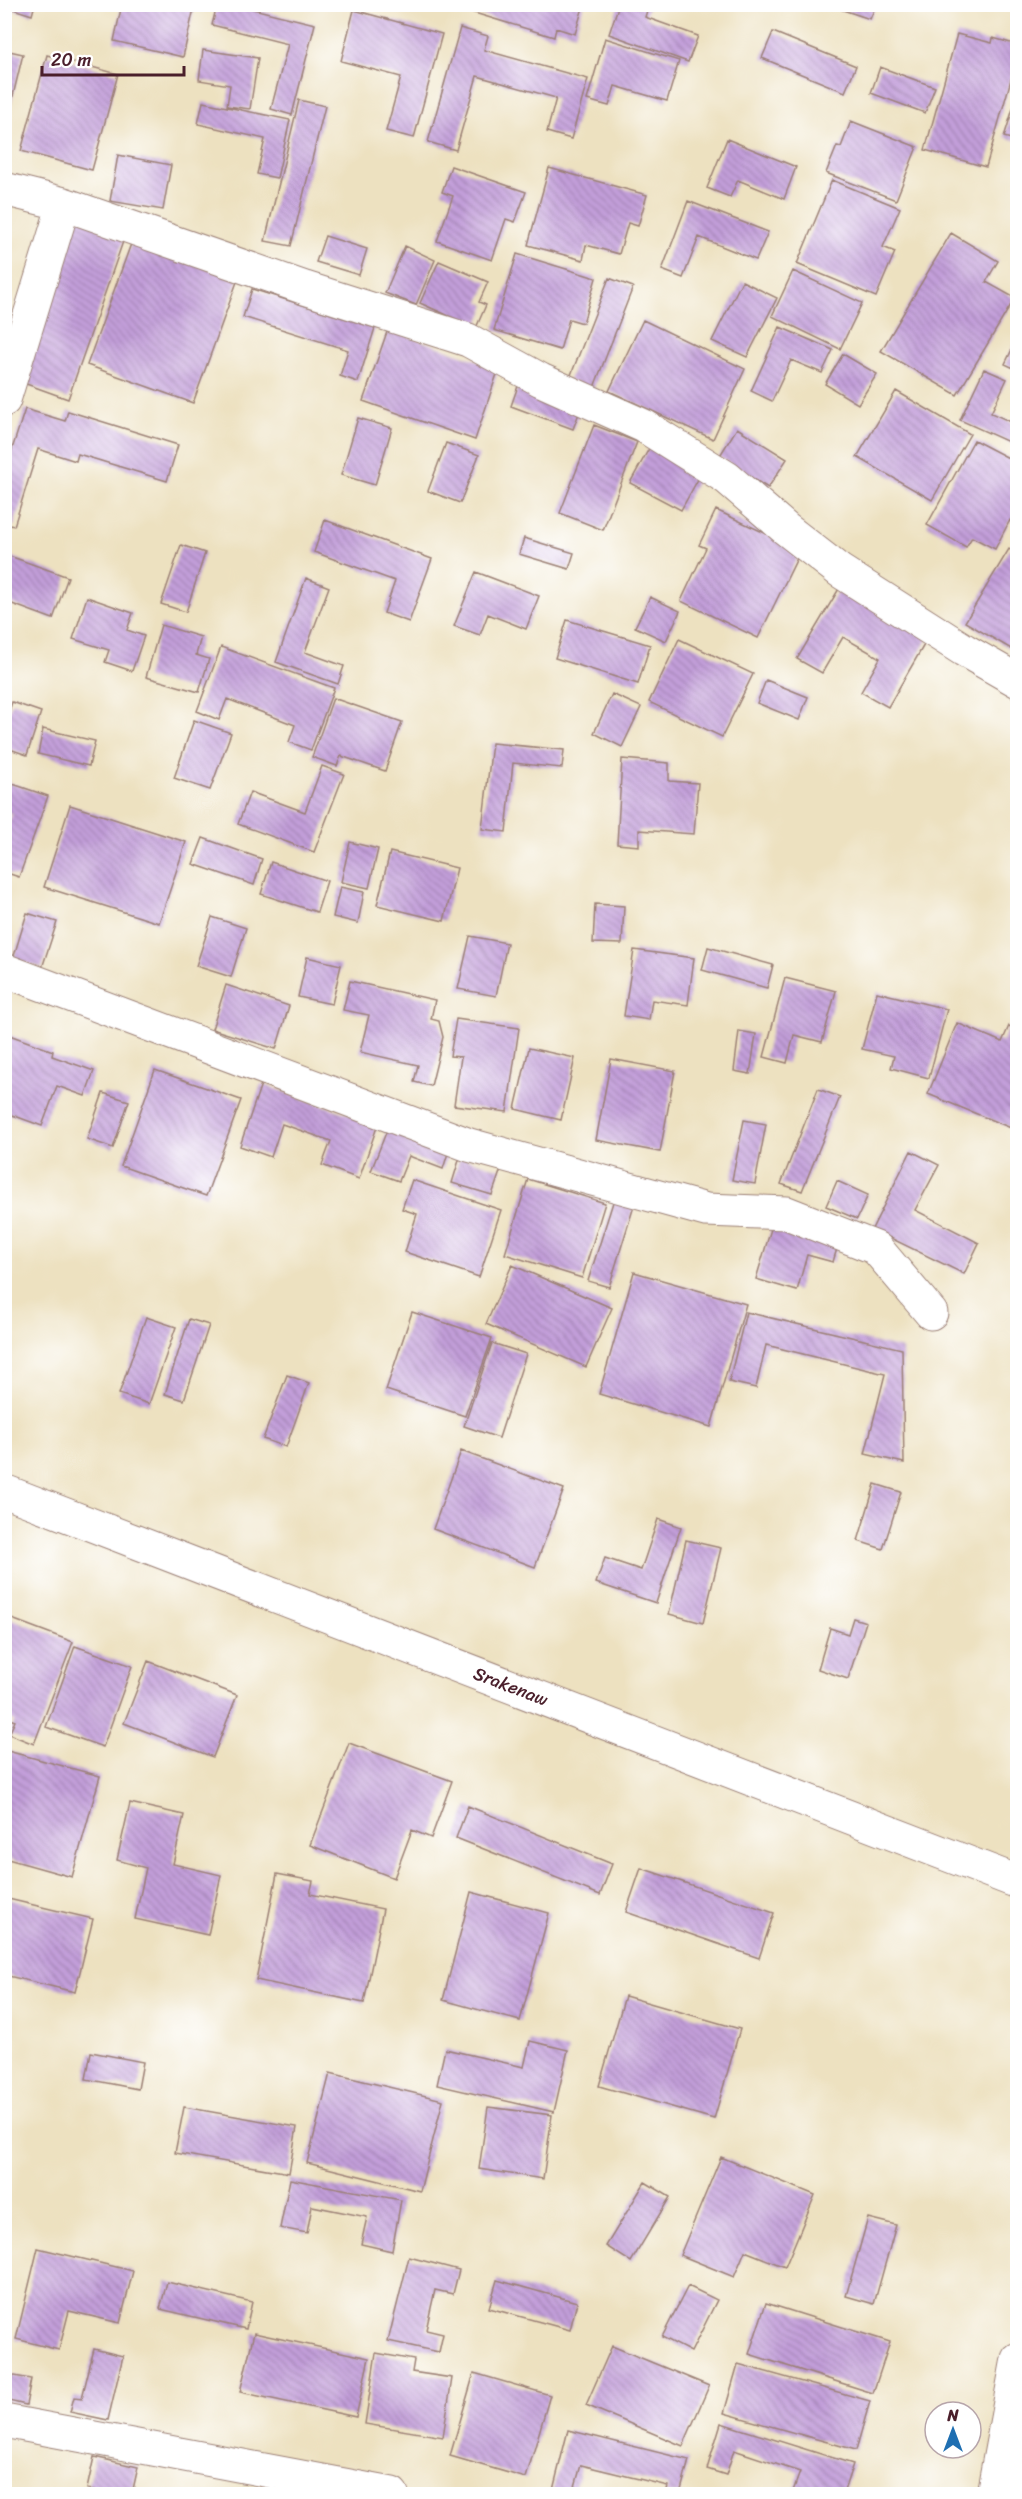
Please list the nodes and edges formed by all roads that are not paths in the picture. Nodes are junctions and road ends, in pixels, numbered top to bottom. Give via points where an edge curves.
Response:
1 (4, 189) edge
2 (64, 204) junction
3 (5, 395) edge
4 (1017, 681) edge
5 (4, 970) edge
6 (931, 1313) dead end
7 (4, 1491) edge
8 (1017, 1882) edge
9 (1017, 2359) edge
10 (4, 2421) edge
11 (392, 2494) edge
12 (993, 2494) edge

1 - 2 street
2 - 3 street
2 - 4 street via 304,288 468,340 541,380 644,426 727,478 840,571
5 - 6 street via 469,1145 706,1210 787,1213 876,1248
7 - 8 street, Srakenaw
9 - 12 street
10 - 11 street

